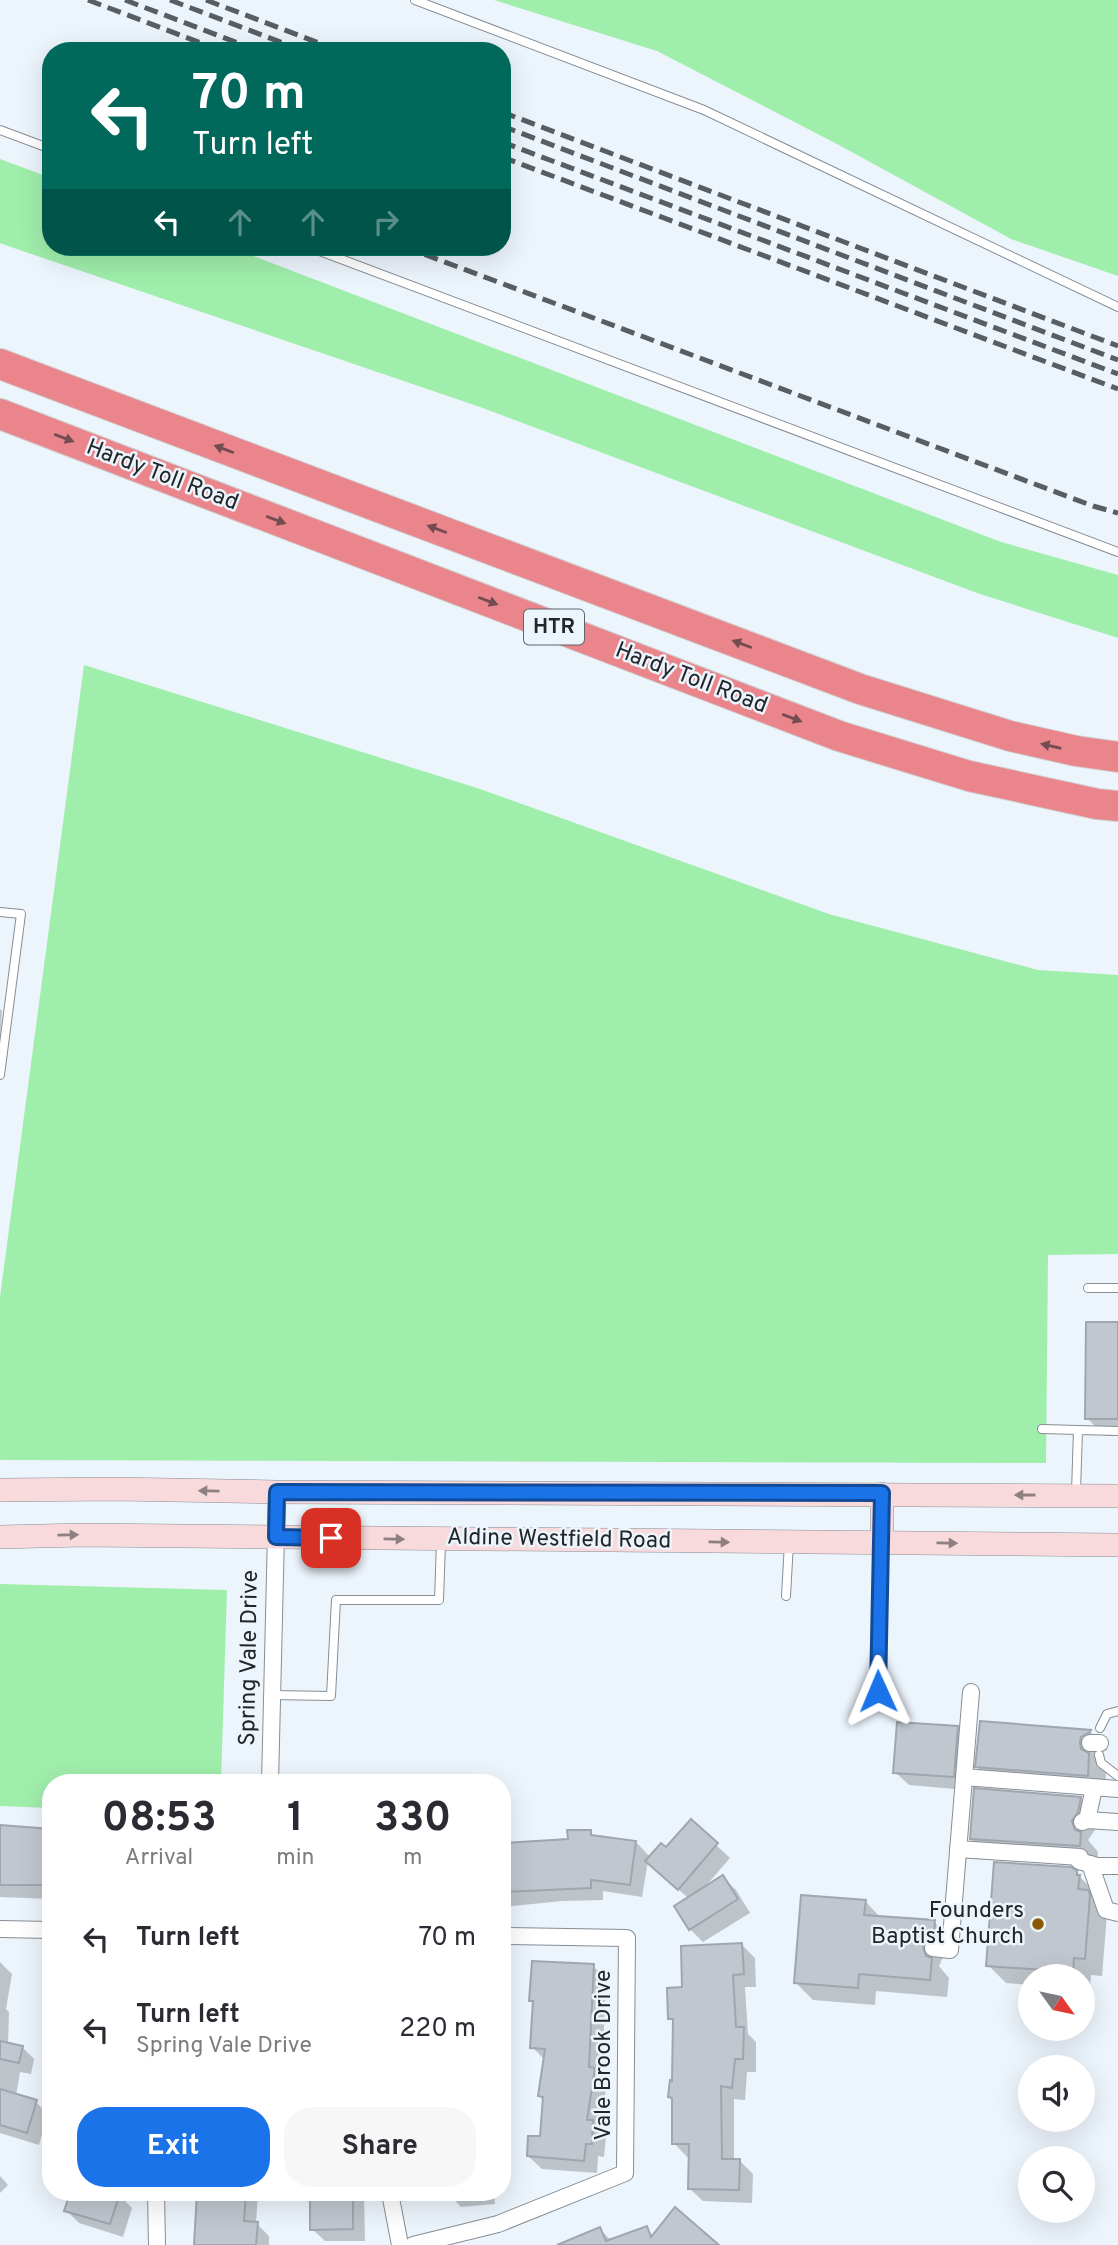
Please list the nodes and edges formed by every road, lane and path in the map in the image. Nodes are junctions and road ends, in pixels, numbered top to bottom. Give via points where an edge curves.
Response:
1 (415, 0) edge
2 (0, 130) edge
3 (42, 146) edge
4 (333, 256) edge
5 (1118, 307) edge
6 (0, 364) edge
7 (0, 414) edge
8 (1118, 552) edge
9 (1118, 757) edge
10 (1118, 806) edge
11 (0, 912) edge
12 (0, 1075) edge
13 (1118, 1287) edge
14 (1088, 1288) dead end
15 (1042, 1429) dead end
16 (1078, 1430) junction
17 (1118, 1431) edge
18 (0, 1490) edge
19 (277, 1492) junction
20 (882, 1493) junction
21 (1076, 1495) junction
22 (1118, 1496) edge
23 (0, 1537) edge
24 (276, 1537) junction
25 (441, 1539) junction
26 (789, 1543) junction
27 (882, 1543) junction
28 (1118, 1545) edge
29 (786, 1597) dead end
30 (878, 1691) dead end
31 (971, 1692) dead end
32 (272, 1695) junction
33 (1118, 1711) edge
34 (270, 1774) edge
35 (1118, 1776) edge
36 (964, 1777) junction
37 (1094, 1788) junction
38 (1118, 1789) edge
39 (1118, 1822) edge
40 (958, 1849) junction
41 (1090, 1864) junction
42 (1118, 1867) edge
43 (1118, 1913) edge
44 (0, 1929) edge
45 (42, 1930) edge
46 (511, 1936) edge
47 (933, 1948) dead end
48 (156, 2201) edge
49 (392, 2201) edge
50 (157, 2245) edge
51 (400, 2245) edge
52 (413, 2245) edge

1 - 5 lane via 704,110
2 - 3 lane
4 - 8 lane
9 -> 6 highway, Hardy Toll Road / HTR via 1010,736 860,689
7 -> 10 highway, Hardy Toll Road / HTR via 839,736 969,776
11 - 12 lane via 21,914
13 - 14 lane
15 - 16 lane
16 - 17 lane
16 - 21 lane
19 -> 18 main road, Aldine Westfield Road
19 - 20 main road, Aldine Westfield Road
19 - 24 street, Spring Vale Drive
21 -> 20 main road, Aldine Westfield Road
20 - 27 main road
21 - 22 main road, Aldine Westfield Road
23 -> 24 main road, Aldine Westfield Road
24 -> 25 main road, Aldine Westfield Road
24 - 32 street, Spring Vale Drive
25 -> 26 main road, Aldine Westfield Road
25 - 32 lane via 439,1600 336,1600 331,1696
26 - 27 main road, Aldine Westfield Road
26 - 29 lane
27 -> 28 main road, Aldine Westfield Road
27 - 30 lane
31 - 36 street
32 - 34 street, Spring Vale Drive
33 - 35 lane via 1107,1714 1097,1742 1101,1763
36 - 37 street
36 - 40 street
37 - 38 street
37 - 39 street via 1084,1821
40 - 41 street via 1080,1857 1079,1861
40 - 47 street via 950,1950
41 - 42 street
41 - 43 street via 1106,1910
44 - 45 street
46 - 52 street, Vale Brook Drive via 627,1938 625,2174 498,2224
48 - 50 street
49 - 51 street

